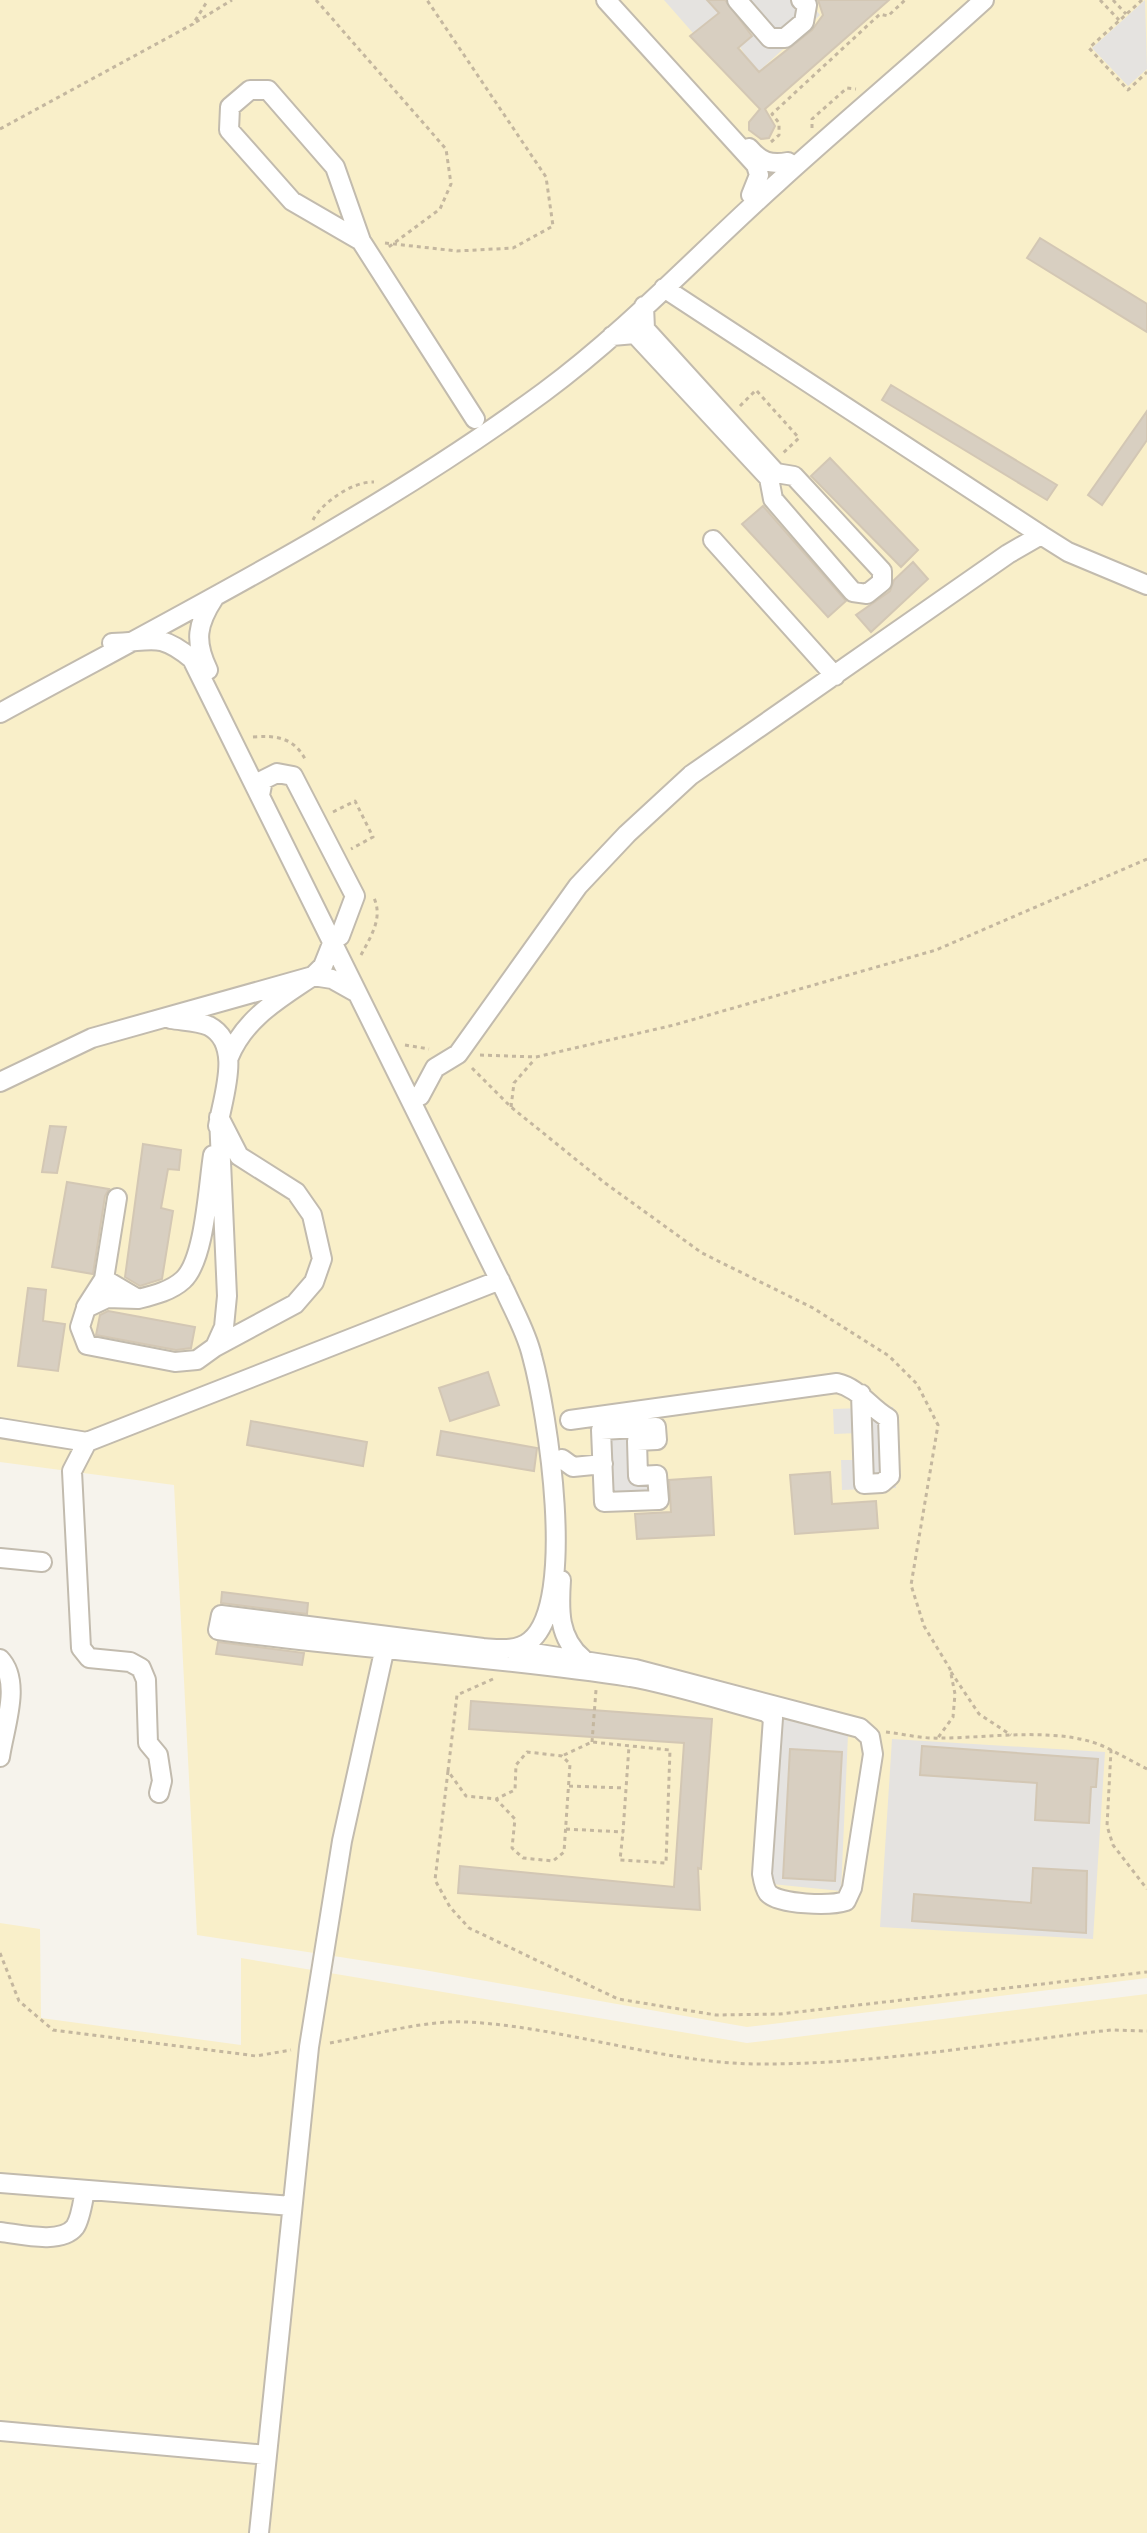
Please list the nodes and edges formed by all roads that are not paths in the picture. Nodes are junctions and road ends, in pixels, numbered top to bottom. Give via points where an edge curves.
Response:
1 (606, 0) edge
2 (617, 0) edge
3 (737, 0) edge
4 (801, 0) edge
5 (972, 0) edge
6 (984, 0) edge
7 (788, 162) junction
8 (751, 195) junction
9 (361, 241) junction
10 (664, 288) junction
11 (644, 306) junction
12 (612, 336) junction
13 (479, 423) junction
14 (1041, 535) junction
15 (713, 540) dead end
16 (1147, 585) edge
17 (217, 590) junction
18 (121, 643) junction
19 (835, 676) junction
20 (0, 704) edge
21 (0, 713) edge
22 (262, 788) junction
23 (336, 938) junction
24 (313, 976) junction
25 (360, 995) junction
26 (165, 1018) junction
27 (229, 1057) junction
28 (0, 1082) edge
29 (420, 1096) junction
30 (219, 1117) junction
31 (117, 1198) dead end
32 (104, 1279) junction
33 (500, 1280) junction
34 (138, 1299) junction
35 (86, 1308) junction
36 (215, 1347) junction
37 (861, 1394) dead end
38 (564, 1424) junction
39 (0, 1428) edge
40 (87, 1442) junction
41 (603, 1464) junction
42 (566, 1468) junction
43 (0, 1558) edge
44 (42, 1562) dead end
45 (386, 1643) junction
46 (508, 1649) junction
47 (0, 1659) edge
48 (583, 1659) junction
49 (4, 1712) edge
50 (0, 1757) edge
51 (159, 1793) dead end
52 (0, 2183) edge
53 (85, 2190) junction
54 (292, 2206) junction
55 (0, 2232) edge
56 (0, 2431) edge
57 (267, 2455) junction
58 (259, 2533) edge

1 - 8 lane via 756,165 759,175
2 - 7 lane via 759,159 773,165
3 - 4 lane via 770,38 785,38 804,22 807,5
5 - 7 lane
6 - 10 lane
7 - 8 lane
8 - 13 lane via 607,330
9 - 9 lane via 335,167 268,90 250,90 230,107 229,130 292,201
9 - 13 lane
10 - 11 lane
10 - 14 lane
11 - 12 lane
11 - 12 lane via 645,329 776,473 794,476 882,571 882,582 867,594 853,592 773,499 769,478 635,334
12 - 17 lane via 479,438 313,543
13 - 17 lane
14 - 16 lane
14 - 19 lane
15 - 19 lane
17 - 18 lane
17 - 22 lane via 199,626 199,652
18 - 20 lane
18 - 21 lane
18 - 22 lane via 171,642 192,659
19 - 29 lane via 691,775 596,864 458,1054 435,1068
22 - 23 lane
22 - 23 lane via 277,773 293,776 355,896
23 - 24 lane
23 - 25 lane
23 - 29 lane
24 - 25 lane via 340,982
24 - 26 lane
24 - 27 lane via 258,1013
25 - 33 lane
26 - 27 lane via 207,1025 222,1037
26 - 28 lane via 92,1038
27 - 30 lane
29 - 38 lane via 525,1313 540,1349 552,1409
30 - 34 lane via 195,1267 165,1292
30 - 36 lane via 227,1296 224,1327
30 - 36 lane via 239,1156 296,1192 312,1215 322,1259 314,1282 295,1304
31 - 32 lane
32 - 34 lane
32 - 35 lane
33 - 40 lane
33 - 46 lane via 532,1352 553,1459 555,1514 552,1587 544,1626 529,1643
34 - 35 lane via 107,1298
35 - 36 lane via 80,1327 87,1345 175,1362 197,1360
37 - 38 lane via 837,1383
38 - 42 lane
39 - 40 lane
40 - 51 lane via 72,1471 81,1648 89,1658 141,1668 148,1743 158,1755 162,1781
41 - 41 lane via 601,1430 656,1427 657,1440 637,1441 638,1476 657,1475 659,1500 604,1502
41 - 42 lane
42 - 48 lane via 562,1633
43 - 44 lane
45 - 45 lane via 221,1615 218,1630 326,1645
45 - 46 lane
45 - 48 lane via 633,1678 766,1712 773,1718 762,1874 767,1892 778,1900 834,1905 846,1901 873,1754 870,1737 860,1728
45 - 54 lane via 342,1841 309,2047
46 - 48 lane
47 - 49 lane via 9,1668 12,1687
49 - 50 lane
52 - 53 lane
53 - 54 lane
53 - 55 lane via 76,2226 66,2233 54,2237
54 - 57 lane
56 - 57 lane
57 - 58 lane

